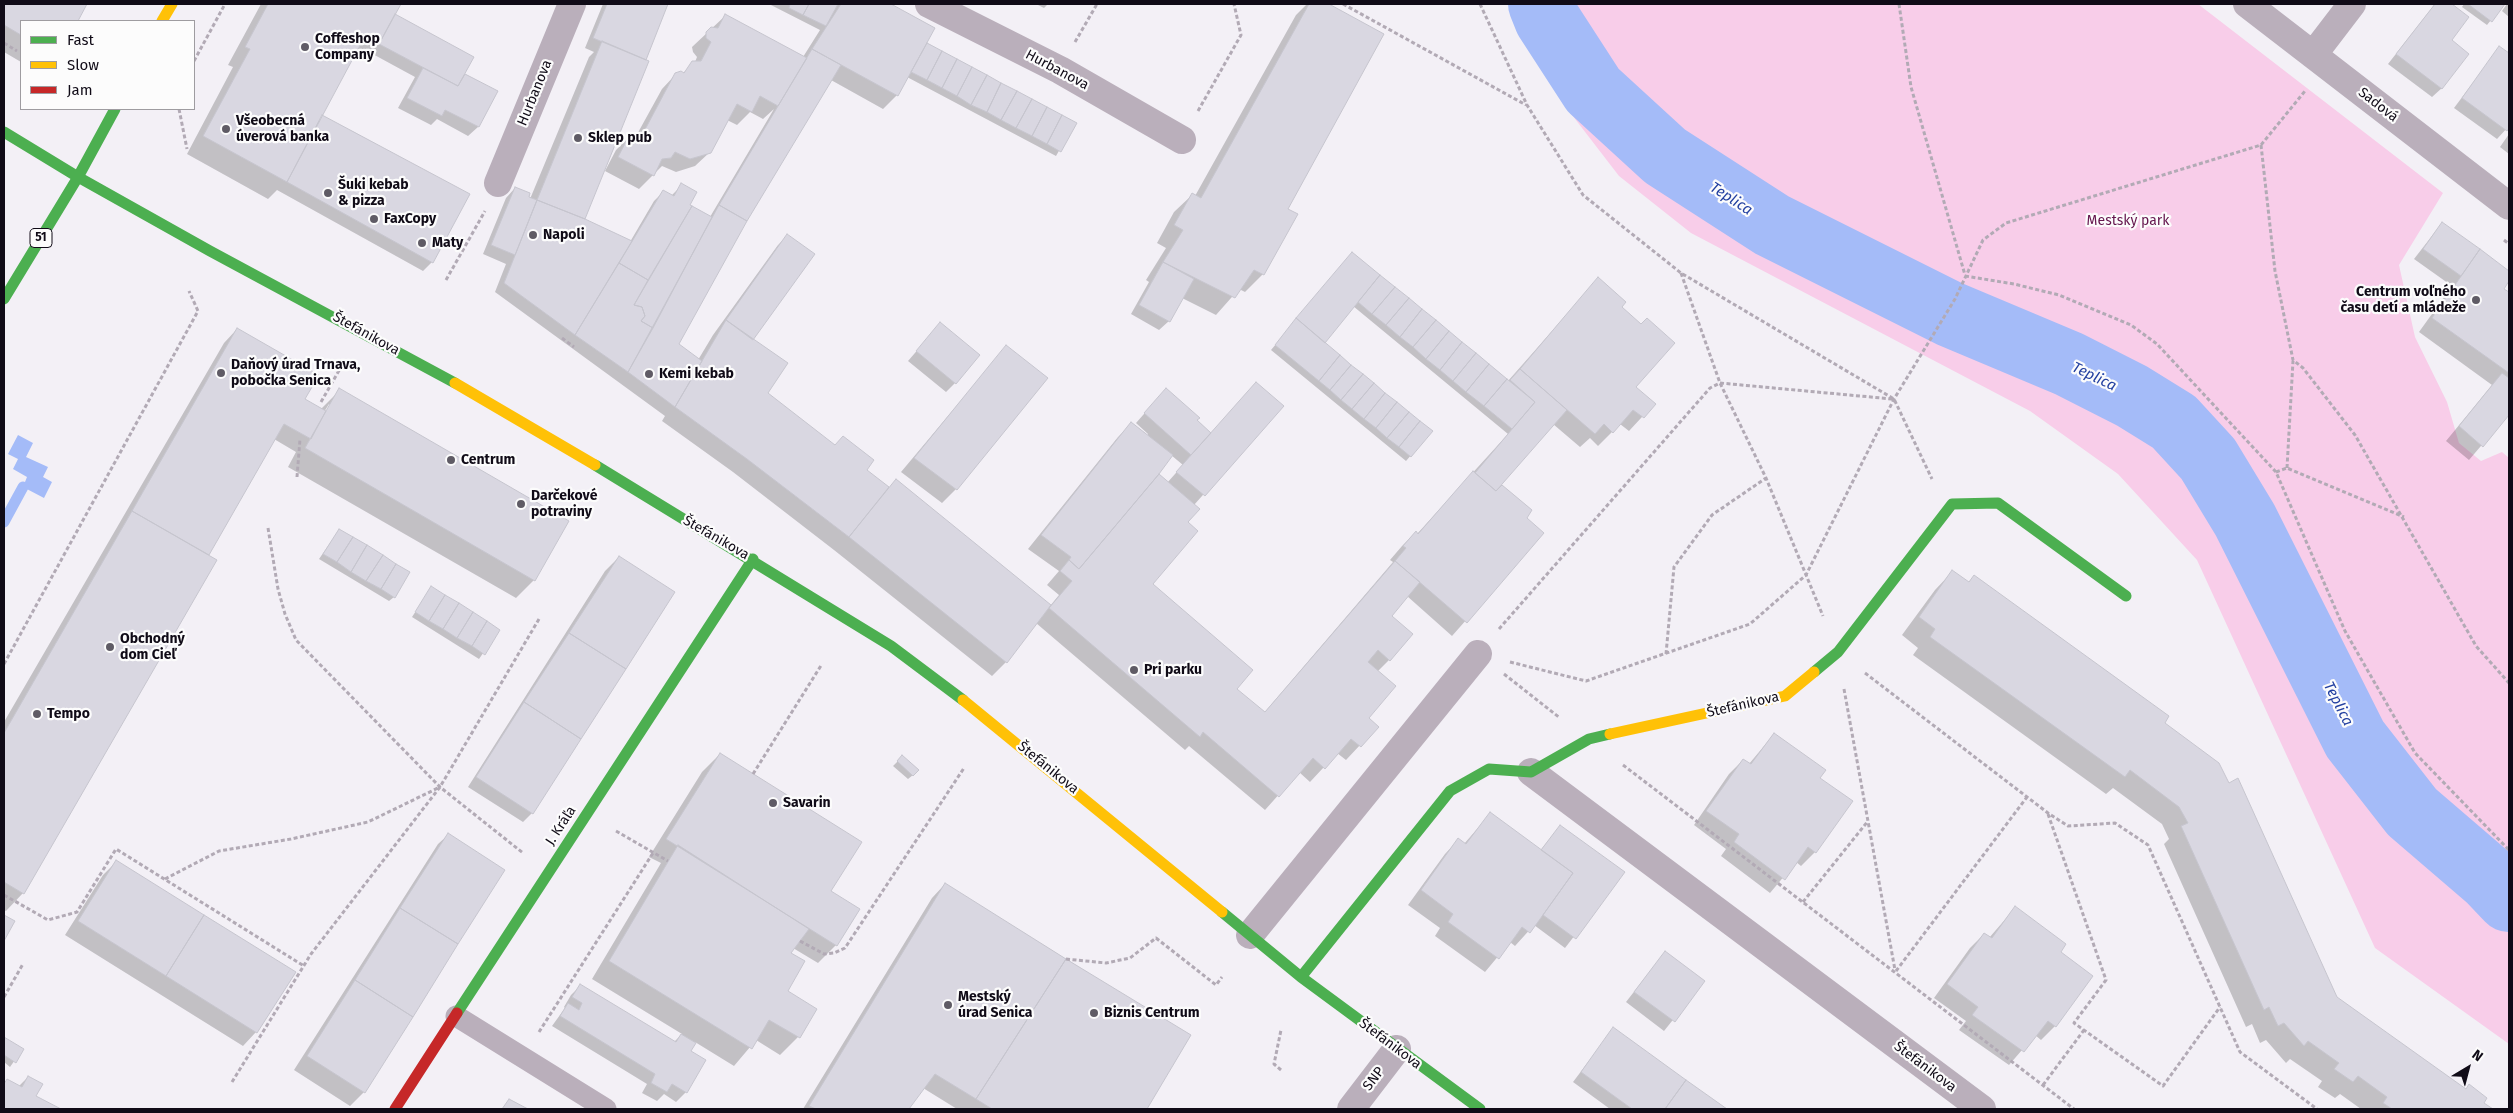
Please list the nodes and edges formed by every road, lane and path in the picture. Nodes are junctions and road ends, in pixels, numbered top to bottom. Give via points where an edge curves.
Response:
1 (172, 4) edge
2 (225, 4) edge
3 (572, 4) edge
4 (930, 4) edge
5 (1097, 4) edge
6 (1234, 4) edge
7 (1343, 4) edge
8 (1480, 4) edge
9 (1899, 4) edge
10 (2247, 4) edge
11 (2352, 4) edge
12 (163, 20) edge
13 (4, 43) edge
14 (17, 51) dead end
15 (2313, 54) junction
16 (195, 59) edge
17 (1060, 70) junction
18 (2307, 89) dead end
19 (1527, 105) junction
20 (114, 110) edge
21 (179, 110) edge
22 (4, 132) edge
23 (1182, 140) joint
24 (2261, 145) junction
25 (187, 149) dead end
26 (78, 177) junction
27 (498, 182) dead end
28 (2509, 206) edge
29 (481, 219) dead end
30 (1681, 273) junction
31 (1965, 276) junction
32 (446, 280) dead end
33 (189, 291) dead end
34 (4, 300) edge
35 (562, 338) dead end
36 (574, 347) dead end
37 (2293, 360) junction
38 (341, 367) dead end
39 (1720, 384) junction
40 (1894, 399) junction
41 (321, 402) dead end
42 (300, 439) dead end
43 (2287, 468) junction
44 (2276, 472) junction
45 (297, 477) dead end
46 (1766, 478) junction
47 (1952, 504) junction
48 (2404, 517) junction
49 (268, 528) dead end
50 (753, 559) junction
51 (1806, 574) junction
52 (2126, 596) dead end
53 (539, 619) dead end
54 (1838, 652) junction
55 (1478, 654) junction
56 (1666, 654) junction
57 (4, 664) edge
58 (822, 664) dead end
59 (2509, 683) edge
60 (1589, 739) junction
61 (964, 768) dead end
62 (1532, 772) junction
63 (753, 774) dead end
64 (440, 787) junction
65 (2027, 797) junction
66 (2048, 813) junction
67 (588, 814) junction
68 (1868, 820) junction
69 (2509, 850) edge
70 (653, 853) junction
71 (668, 861) dead end
72 (549, 873) junction
73 (165, 879) junction
74 (4, 895) edge
75 (1803, 902) junction
76 (1250, 935) junction
77 (800, 941) dead end
78 (1066, 959) dead end
79 (23, 964) dead end
80 (304, 966) junction
81 (1895, 971) junction
82 (1222, 977) dead end
83 (1301, 977) junction
84 (4, 997) edge
85 (2220, 1008) junction
86 (456, 1016) junction
87 (1281, 1030) dead end
88 (2084, 1030) junction
89 (1397, 1049) junction
90 (522, 1058) junction
91 (1281, 1070) dead end
92 (232, 1082) dead end
93 (2043, 1086) junction
94 (395, 1109) edge
95 (606, 1109) edge
96 (1351, 1109) edge
97 (1480, 1109) edge
98 (1982, 1109) edge
99 (2074, 1109) edge
100 (2317, 1109) edge

1 - 12 street
2 - 16 path
3 - 27 street, Hurbanova
4 - 17 street, Hurbanova
5 - 17 path
6 - 23 path via 1241,35
7 - 19 path
8 - 19 path
9 - 31 path via 1911,87
10 - 15 street, Sadová
11 - 15 street
13 - 14 path
15 - 28 street, Sadová
17 - 23 street, Hurbanova
18 - 24 path
19 - 30 path via 1582,195
20 - 26 street, 51
21 - 25 path
22 - 26 street, Štefánikova
24 - 31 path via 2006,223 1984,240
24 - 37 path via 2275,271
26 - 34 street, 51
26 - 50 street, Štefánikova via 488,401
29 - 32 path
30 - 39 path
30 - 40 path
31 - 40 path via 1955,299
31 - 44 path via 2059,295 2131,325 2156,344
33 - 57 path via 198,311
35 - 36 path
37 - 43 path
37 - 48 path via 2303,368 2355,435
38 - 41 path
39 - 40 path
39 - 46 path
39 - 55 path via 1710,388
40 - 47 path via 1938,494
40 - 51 path
42 - 45 path
43 - 44 path
43 - 48 path
44 - 69 path via 2345,631 2415,753
46 - 51 path
46 - 56 path via 1712,515 1674,567
47 - 52 street via 1998,503
47 - 54 street, Štefánikova
48 - 59 path via 2476,646
49 - 64 path via 278,590 296,640
50 - 67 street, J. Kráľa
50 - 76 street, Štefánikova via 845,616 936,679
51 - 54 path
51 - 56 path via 1750,624
53 - 64 path
54 - 60 street, Štefánikova via 1785,696
54 - 65 path
54 - 68 path
55 - 56 path via 1586,681
55 - 60 path
55 - 76 street
58 - 63 path
60 - 62 street, Štefánikova
60 - 75 path
61 - 77 path via 845,948 824,954
62 - 83 street via 1489,769 1450,791
62 - 98 street, Štefánikova
64 - 72 path
64 - 73 path via 368,822 219,851
64 - 80 path
65 - 66 path
65 - 81 path
66 - 85 path via 2068,826 2115,823 2148,845
66 - 88 path via 2106,980 2074,1023
67 - 70 path
67 - 72 street, J. Kráľa
68 - 75 path
68 - 81 path
70 - 71 path
70 - 90 path
72 - 86 street, J. Kráľa
73 - 74 path via 116,848 77,912 48,920
73 - 80 path
75 - 81 path
76 - 83 street, Štefánikova
78 - 82 path via 1106,963 1130,958 1156,938 1216,985
79 - 84 path
80 - 92 path
81 - 93 path
83 - 89 street, Štefánikova
85 - 88 path via 2163,1086
85 - 100 path via 2240,1052
86 - 90 lane
86 - 94 street, J. Kráľa
87 - 91 path via 1274,1064
88 - 93 path
89 - 96 street, SNP
89 - 97 street, Štefánikova
90 - 95 lane
93 - 99 path

